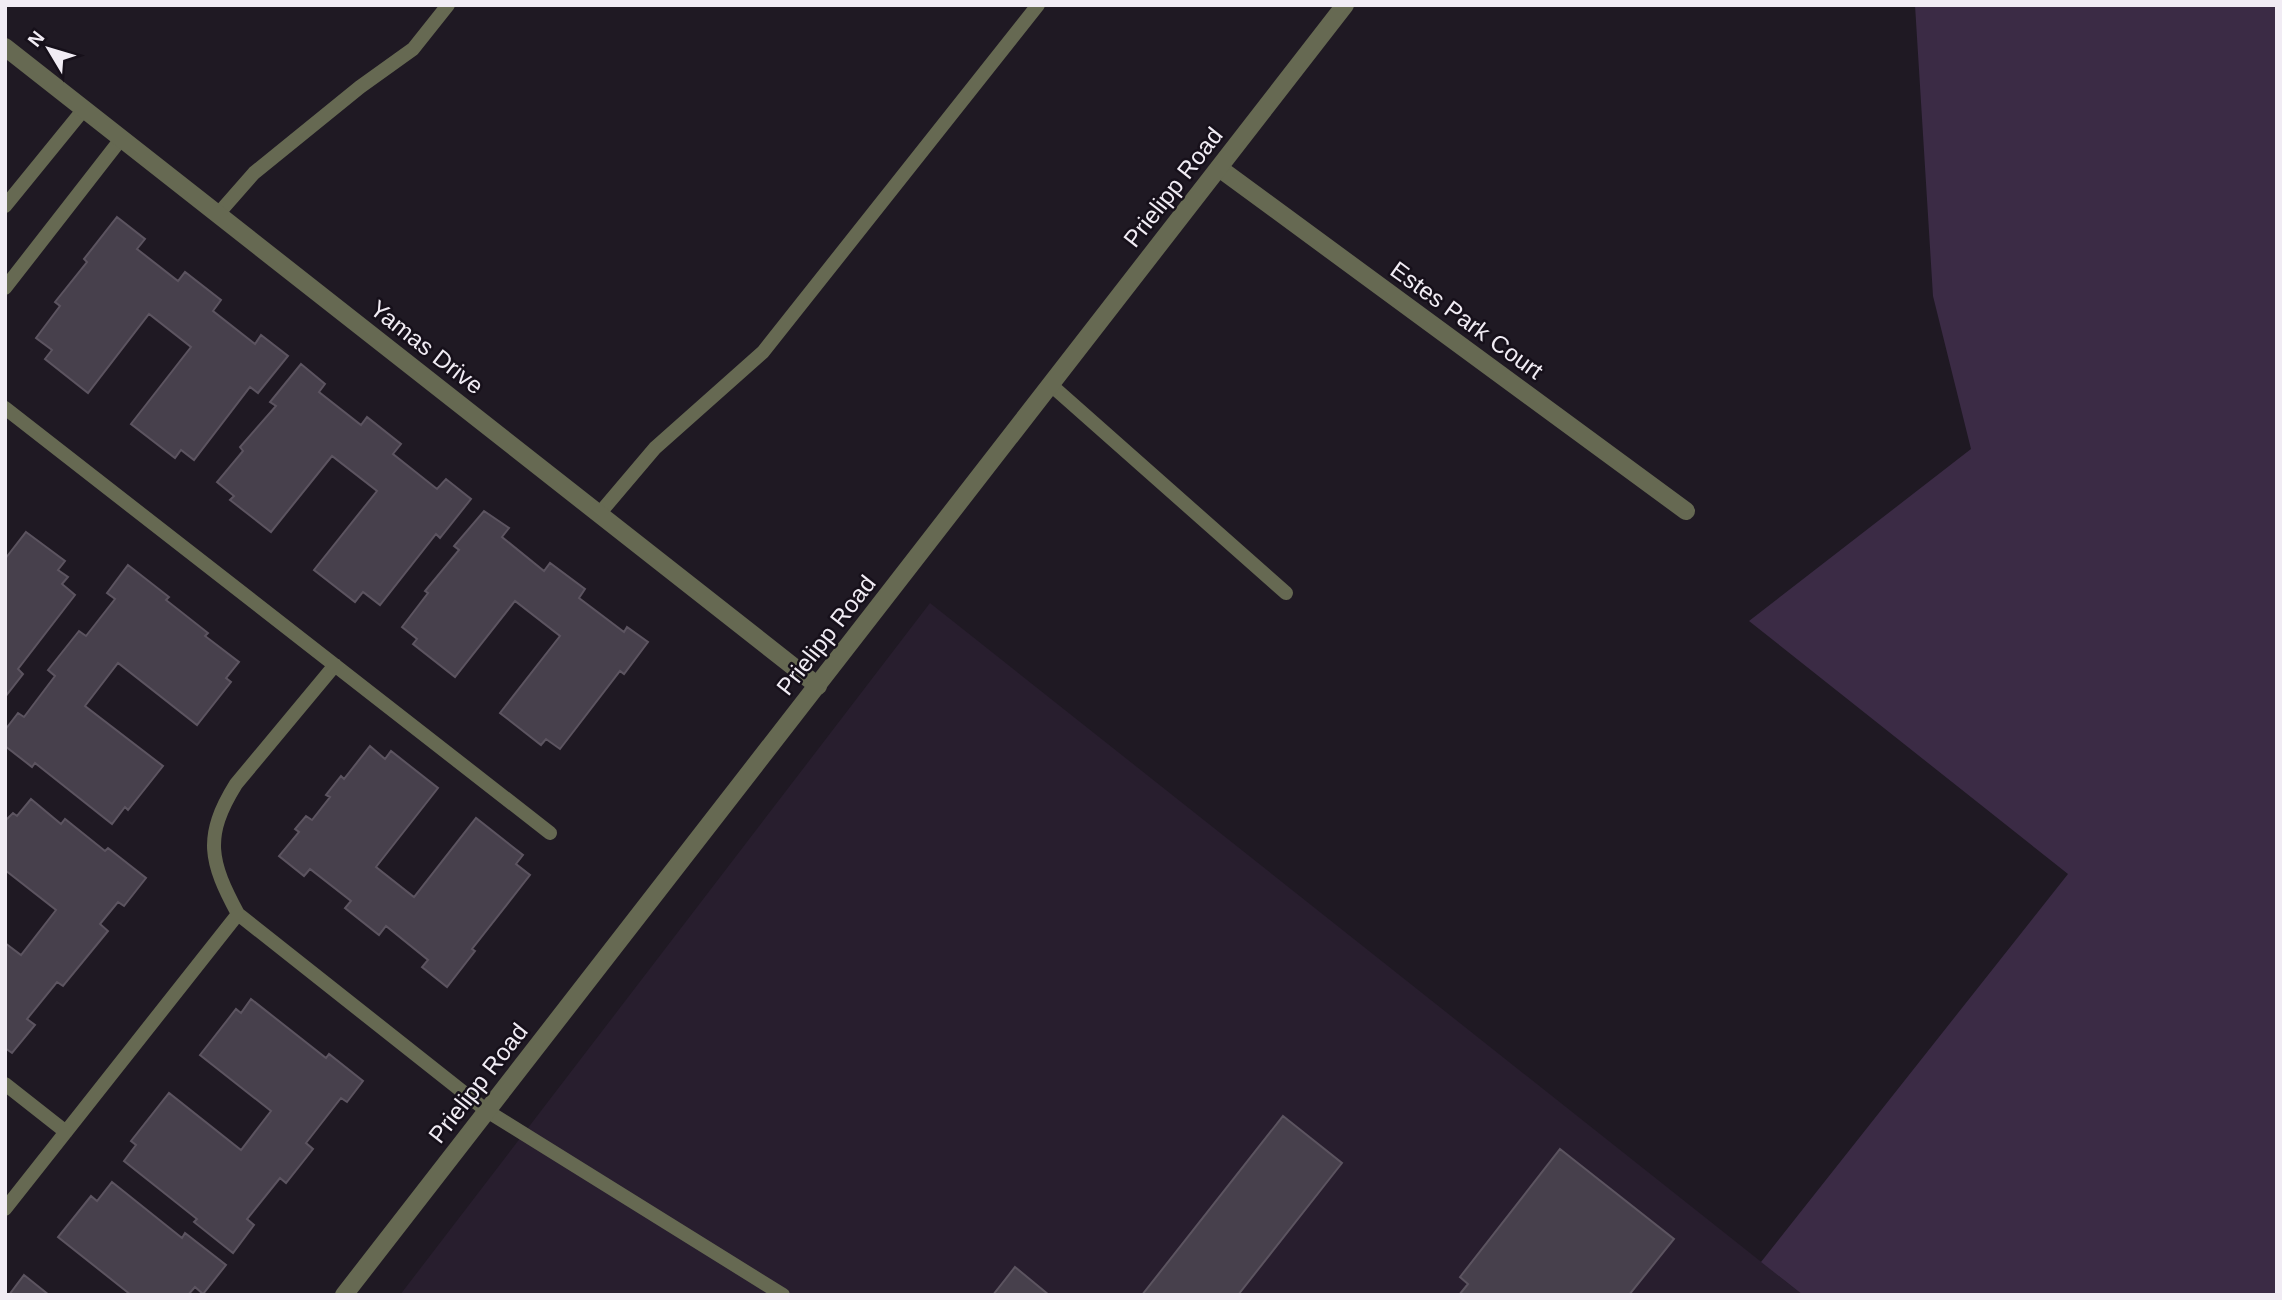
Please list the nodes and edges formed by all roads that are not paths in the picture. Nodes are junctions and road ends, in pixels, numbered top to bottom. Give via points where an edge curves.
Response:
1 (448, 5) edge
2 (1038, 5) edge
3 (1345, 5) edge
4 (5, 47) edge
5 (84, 109) junction
6 (121, 139) junction
7 (1219, 168) junction
8 (5, 206) edge
9 (218, 214) junction
10 (5, 288) edge
11 (1051, 385) junction
12 (5, 408) edge
13 (1686, 511) dead end
14 (599, 514) junction
15 (1286, 593) dead end
16 (335, 665) junction
17 (818, 686) junction
18 (550, 832) dead end
19 (238, 915) junction
20 (5, 1084) edge
21 (487, 1111) junction
22 (66, 1132) junction
23 (5, 1209) edge
24 (344, 1295) edge
25 (783, 1295) edge

1 - 9 lane via 413,49 254,173
2 - 14 lane via 763,352 655,448
3 - 7 street, Prielipp Road
4 - 5 street, Yamas Drive
5 - 6 street, Yamas Drive
5 - 8 lane
6 - 9 street, Yamas Drive
6 - 10 lane
7 - 11 street, Prielipp Road
7 - 13 street, Estes Park Court
9 - 14 street, Yamas Drive
11 - 15 lane
11 - 17 street, Prielipp Road
12 - 16 lane
14 - 17 street, Yamas Drive
16 - 18 lane
16 - 19 lane via 224,802 215,827 215,864
17 - 21 street, Prielipp Road
19 - 21 lane
19 - 22 lane
20 - 22 lane
21 - 24 street, Prielipp Road
21 - 25 lane
22 - 23 lane

